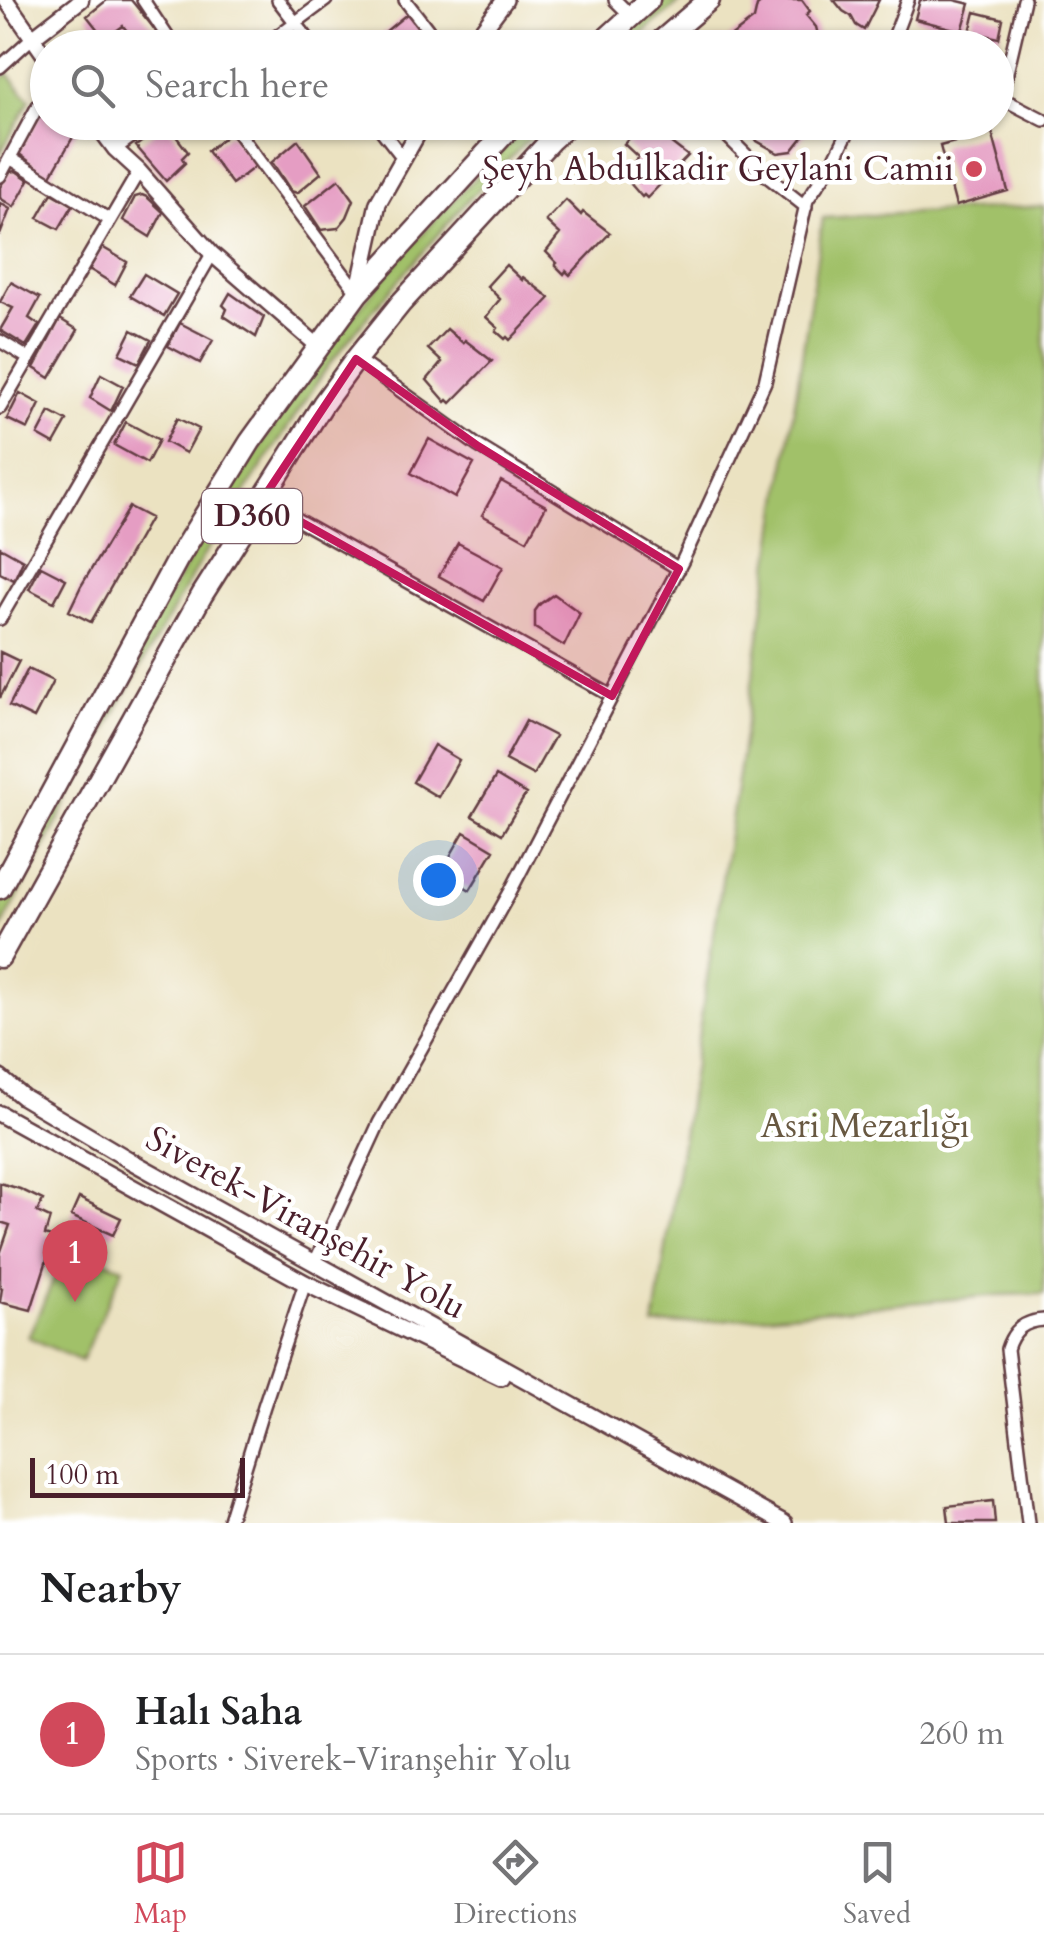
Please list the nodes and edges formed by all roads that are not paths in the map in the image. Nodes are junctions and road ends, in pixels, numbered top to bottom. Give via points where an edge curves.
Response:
1 (6, 0) edge
2 (82, 0) edge
3 (143, 0) edge
4 (278, 0) edge
5 (326, 0) edge
6 (405, 0) edge
7 (505, 0) edge
8 (614, 0) edge
9 (649, 0) edge
10 (709, 0) edge
11 (908, 0) edge
12 (1024, 0) edge
13 (631, 16) junction
14 (296, 24) junction
15 (43, 30) edge
16 (163, 30) edge
17 (287, 30) edge
18 (301, 30) edge
19 (428, 30) edge
20 (483, 30) edge
21 (616, 30) edge
22 (674, 30) edge
23 (897, 30) edge
24 (30, 35) edge
25 (1014, 38) edge
26 (30, 40) edge
27 (0, 67) edge
28 (1014, 106) edge
29 (1044, 120) edge
30 (30, 121) edge
31 (107, 140) edge
32 (127, 140) edge
33 (244, 140) edge
34 (389, 140) edge
35 (414, 140) edge
36 (498, 140) edge
37 (553, 140) edge
38 (731, 140) edge
39 (843, 140) edge
40 (114, 149) junction
41 (10, 158) junction
42 (404, 159) junction
43 (139, 170) junction
44 (0, 176) edge
45 (806, 207) junction
46 (110, 220) junction
47 (212, 254) junction
48 (358, 292) junction
49 (0, 341) edge
50 (318, 346) junction
51 (28, 358) junction
52 (356, 358) junction
53 (0, 408) edge
54 (262, 500) junction
55 (678, 569) junction
56 (0, 619) edge
57 (612, 696) junction
58 (0, 888) edge
59 (0, 957) edge
60 (0, 1078) edge
61 (0, 1114) edge
62 (316, 1262) junction
63 (306, 1283) junction
64 (1044, 1320) edge
65 (586, 1414) junction
66 (228, 1523) edge
67 (784, 1523) edge
68 (1028, 1523) edge

1 - 24 street
2 - 15 street
3 - 16 street
4 - 14 street
5 - 14 street
6 - 19 street
7 - 20 main road
8 - 13 street
9 - 13 highway
10 - 22 highway
11 - 23 street
12 - 25 street
13 - 21 highway
14 - 17 street
14 - 18 street
26 - 27 street
28 - 29 street
30 - 41 street
31 - 40 street
32 - 40 street
33 - 48 street
34 - 42 street
35 - 42 main road
36 - 48 highway, D360
37 - 52 highway, D360
38 - 45 street
39 - 45 street
40 - 43 street
41 - 44 street
41 - 46 street
42 - 48 main road via 378,203
43 - 46 street
43 - 47 street
45 - 55 street via 765,382
46 - 51 street
47 - 50 street
47 - 56 street
48 - 50 highway, D360
49 - 51 street
50 - 58 highway, D360 via 178,560
51 - 53 street
52 - 54 highway, D360
52 - 55 street via 478,446
54 - 57 street
54 - 59 highway, D360
55 - 57 street
57 - 62 street via 510,894 379,1123
60 - 62 main road, Siverek-Viranşehir Yolu via 115,1152
61 - 63 main road, Siverek-Viranşehir Yolu
62 - 65 main road, Siverek-Viranşehir Yolu
63 - 65 main road, Siverek-Viranşehir Yolu
63 - 66 street
64 - 68 street via 1018,1328 1007,1350
65 - 67 main road, Siverek-Viranşehir Yolu

